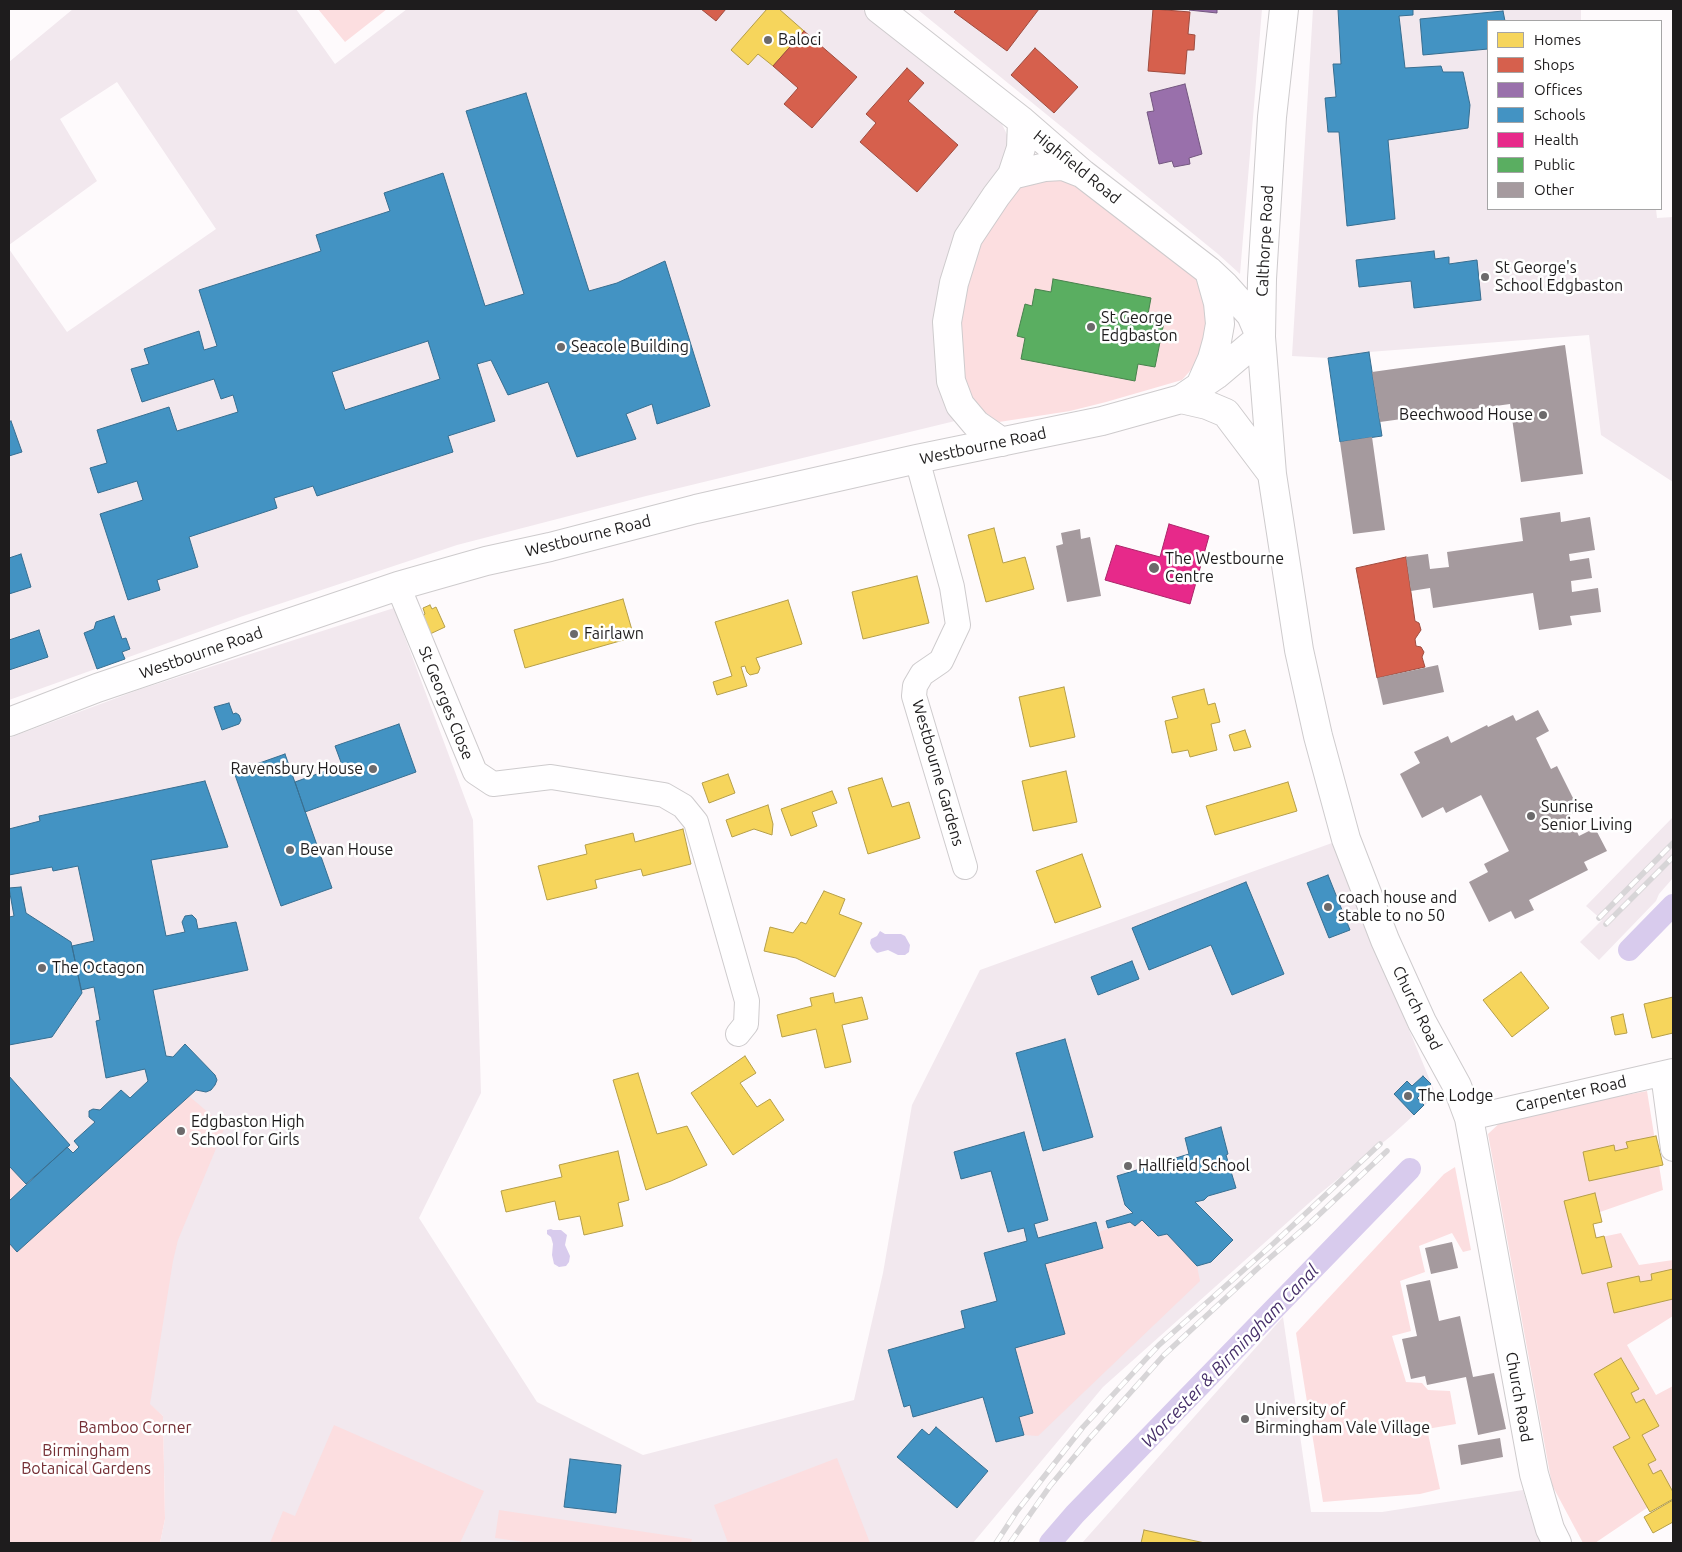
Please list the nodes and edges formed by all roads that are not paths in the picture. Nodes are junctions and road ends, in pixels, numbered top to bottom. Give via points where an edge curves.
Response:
1 (879, 9) edge
2 (1284, 9) edge
3 (1022, 121) junction
4 (1083, 174) junction
5 (1012, 175) junction
6 (1209, 271) junction
7 (1260, 337) junction
8 (1191, 393) junction
9 (1002, 442) junction
10 (917, 459) junction
11 (1272, 474) junction
12 (398, 586) junction
13 (9, 722) edge
14 (965, 867) dead end
15 (738, 1034) dead end
16 (1668, 1073) edge
17 (1469, 1118) junction
18 (1673, 1149) edge
19 (1557, 1543) edge

1 - 3 main road, Highfield Road
2 - 7 main road, Calthorpe Road via 1272,117
3 - 4 main road, Highfield Road
3 - 5 main road via 1021,148
4 - 5 main road via 1063,166
4 - 6 main road, Highfield Road
5 - 9 main road via 968,238 954,283 947,322 951,381 960,405 976,424
6 - 7 main road, Highfield Road via 1251,315
6 - 8 main road via 1220,324 1214,350
7 - 8 main road
7 - 11 main road, Calthorpe Road
8 - 9 main road, Westbourne Road via 1102,421
8 - 11 main road via 1207,406 1226,413
9 - 10 main road, Westbourne Road
10 - 12 main road, Westbourne Road via 696,509
10 - 14 street, Westbourne Gardens via 952,587 958,625 941,661 922,674 914,696
11 - 17 main road, Church Road via 1299,650 1346,839 1385,940 1422,1022 1457,1086
12 - 13 main road, Westbourne Road via 97,688
12 - 15 street, St Georges Close via 475,772 493,784 551,778 664,795 683,806 696,822 727,962 747,1001 746,1024
16 - 17 street, Carpenter Road
16 - 18 street
17 - 19 main road, Church Road via 1534,1474

